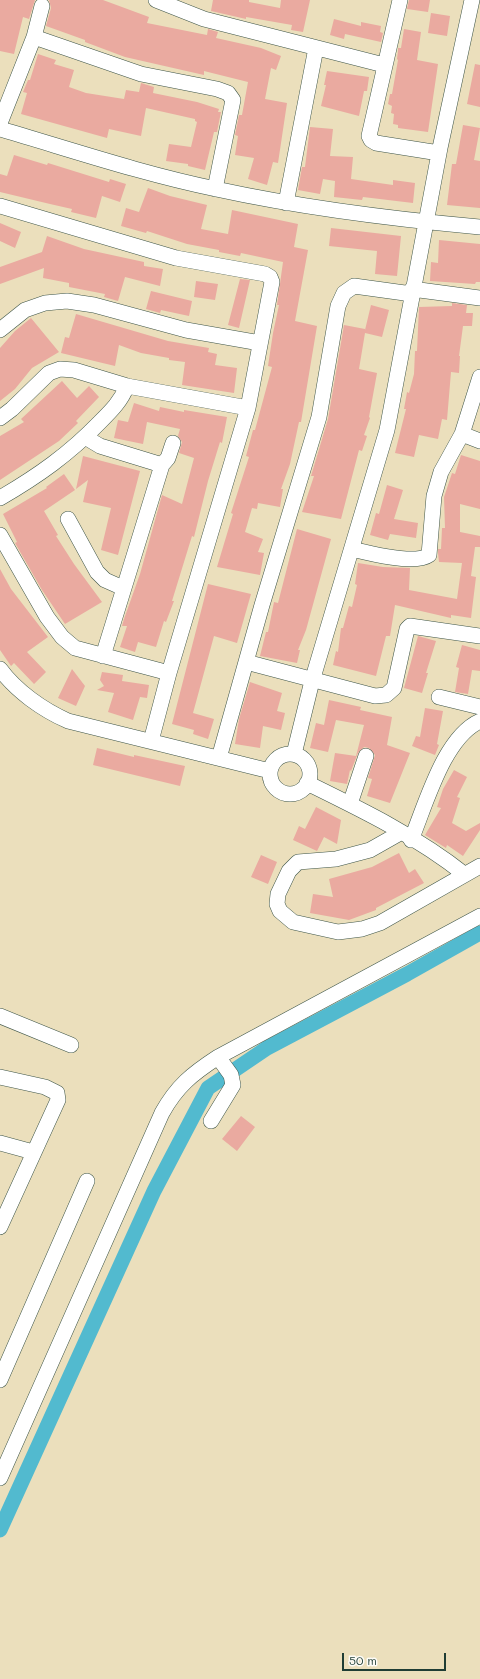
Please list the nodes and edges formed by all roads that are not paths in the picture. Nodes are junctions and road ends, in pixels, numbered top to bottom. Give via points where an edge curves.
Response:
1 (156, 0) edge
2 (400, 0) edge
3 (472, 0) edge
4 (42, 6) dead end
5 (189, 6) edge
6 (34, 37) junction
7 (316, 48) junction
8 (384, 65) junction
9 (0, 123) edge
10 (0, 129) edge
11 (439, 153) junction
12 (215, 189) junction
13 (286, 203) junction
14 (0, 206) edge
15 (426, 222) junction
16 (480, 227) edge
17 (412, 292) junction
18 (480, 298) edge
19 (0, 330) edge
20 (260, 343) junction
21 (480, 377) edge
22 (127, 386) junction
23 (248, 408) junction
24 (0, 418) edge
25 (462, 434) junction
26 (86, 437) junction
27 (480, 441) edge
28 (173, 443) dead end
29 (162, 465) junction
30 (0, 498) edge
31 (68, 519) dead end
32 (0, 535) edge
33 (352, 549) junction
34 (123, 588) junction
35 (480, 636) edge
36 (103, 656) junction
37 (246, 662) junction
38 (169, 673) junction
39 (2, 674) edge
40 (312, 681) junction
41 (439, 697) dead end
42 (480, 707) edge
43 (480, 721) edge
44 (151, 742) junction
45 (294, 754) junction
46 (366, 756) dead end
47 (218, 758) junction
48 (270, 771) junction
49 (307, 783) junction
50 (350, 804) junction
51 (405, 836) junction
52 (480, 866) edge
53 (464, 874) junction
54 (480, 916) edge
55 (0, 1016) edge
56 (72, 1044) dead end
57 (225, 1067) junction
58 (0, 1077) edge
59 (211, 1121) dead end
60 (0, 1142) edge
61 (33, 1152) junction
62 (87, 1181) dead end
63 (0, 1227) edge
64 (6, 1353) edge
65 (0, 1380) edge
66 (0, 1478) edge

1 - 5 street
2 - 8 street
3 - 11 street
4 - 6 street
5 - 7 street via 204,19
6 - 9 street
6 - 12 street via 141,74 228,93 233,100
7 - 8 street
7 - 13 street
8 - 11 street via 369,136 371,140 376,143
10 - 12 street
11 - 15 street
12 - 13 street
13 - 15 street
14 - 20 street via 176,258 265,274 272,282
15 - 16 street
15 - 17 street
17 - 18 street
17 - 33 street via 387,430
17 - 37 street via 354,286 344,293 338,306 319,417
19 - 20 street via 24,310 45,303 67,301 94,305 186,330
20 - 23 street
21 - 25 street
22 - 23 street
22 - 24 street via 74,370 60,369 49,373
22 - 26 street via 116,406
23 - 38 street
25 - 27 street
25 - 33 street via 441,472 434,496 429,556 420,559
26 - 29 street via 100,446
26 - 30 street via 50,467
28 - 29 street via 168,458
29 - 34 street
31 - 34 street via 97,572 105,580
32 - 36 street via 47,617 62,638 75,648
33 - 40 street
34 - 36 street
35 - 40 street via 410,626 407,629 394,688 386,695 375,696
36 - 38 street
37 - 40 street
37 - 47 street
38 - 44 street
39 - 44 street via 52,714 68,721
40 - 45 street
41 - 42 street
43 - 51 street via 458,737 448,752
44 - 47 street
45 - 48 street via 276,759
45 - 49 street via 305,760 308,766 310,778
46 - 50 street
47 - 48 street
48 - 49 street via 273,784 284,793 297,792
49 - 50 street
50 - 51 street
51 - 53 street via 446,859
51 - 53 street via 370,850 336,859 298,862 289,871 278,894 277,904 280,910 293,922 338,932 362,930 380,923
52 - 53 street
54 - 57 street
55 - 56 street
57 - 59 street via 233,1085
57 - 66 street via 192,1075 178,1087 162,1113
58 - 61 street via 46,1087 56,1093 58,1100
60 - 61 street
61 - 63 street
62 - 64 street
64 - 65 street

